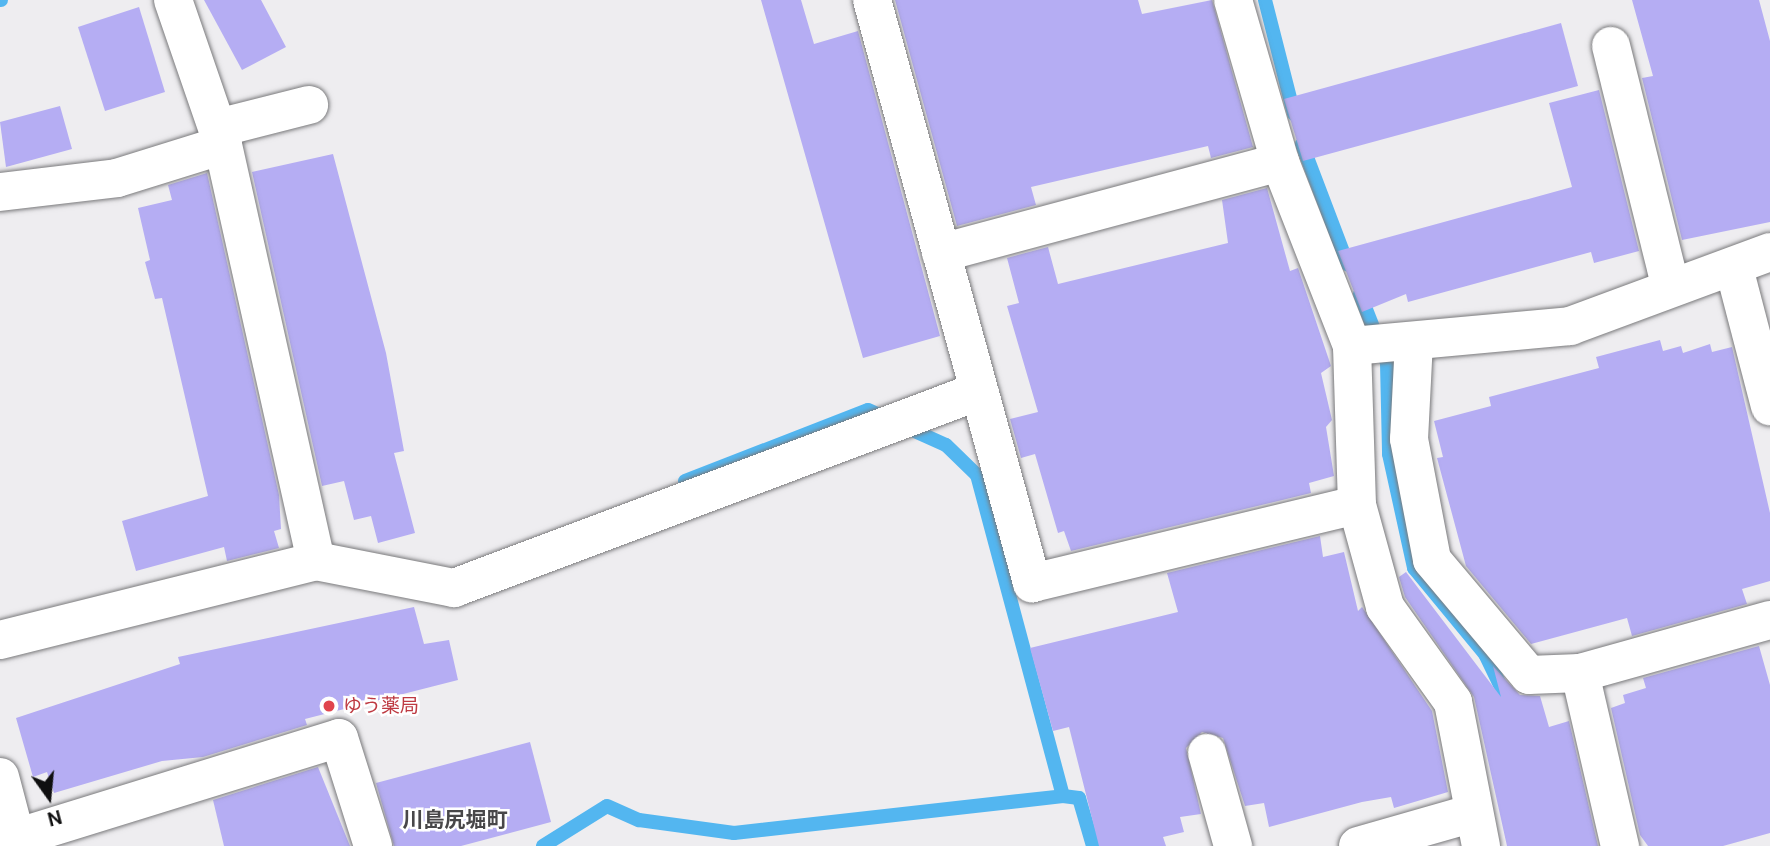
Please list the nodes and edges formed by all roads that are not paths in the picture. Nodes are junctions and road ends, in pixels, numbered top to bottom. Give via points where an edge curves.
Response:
1 (173, 0) edge
2 (872, 0) edge
3 (1242, 2) edge
4 (1611, 46) dead end
5 (309, 105) dead end
6 (220, 137) junction
7 (1280, 162) junction
8 (0, 192) edge
9 (941, 253) junction
10 (1770, 253) edge
11 (1734, 268) junction
12 (1671, 288) junction
13 (1380, 344) junction
14 (979, 391) junction
15 (1770, 406) edge
16 (1357, 505) junction
17 (317, 561) junction
18 (1770, 620) edge
19 (0, 640) edge
20 (1580, 673) junction
21 (1207, 753) dead end
22 (0, 777) edge
23 (1477, 830) edge
24 (373, 846) edge
25 (1233, 846) edge
26 (1358, 846) edge
27 (1620, 846) edge

1 - 6 street
2 - 9 street
3 - 7 street
4 - 12 street
5 - 6 street
6 - 8 street via 117,178
6 - 17 street
7 - 9 street
7 - 13 street
9 - 14 street
10 - 11 street
11 - 12 street
11 - 15 street
12 - 13 street via 1570,326
13 - 16 street
13 - 20 street via 1409,439 1432,560 1529,675
14 - 16 street via 1032,583
14 - 17 street via 454,588
16 - 23 street via 1385,607 1453,702
17 - 19 street
18 - 20 street
20 - 27 street
21 - 25 street
22 - 24 street via 16,838 339,738
23 - 26 street

